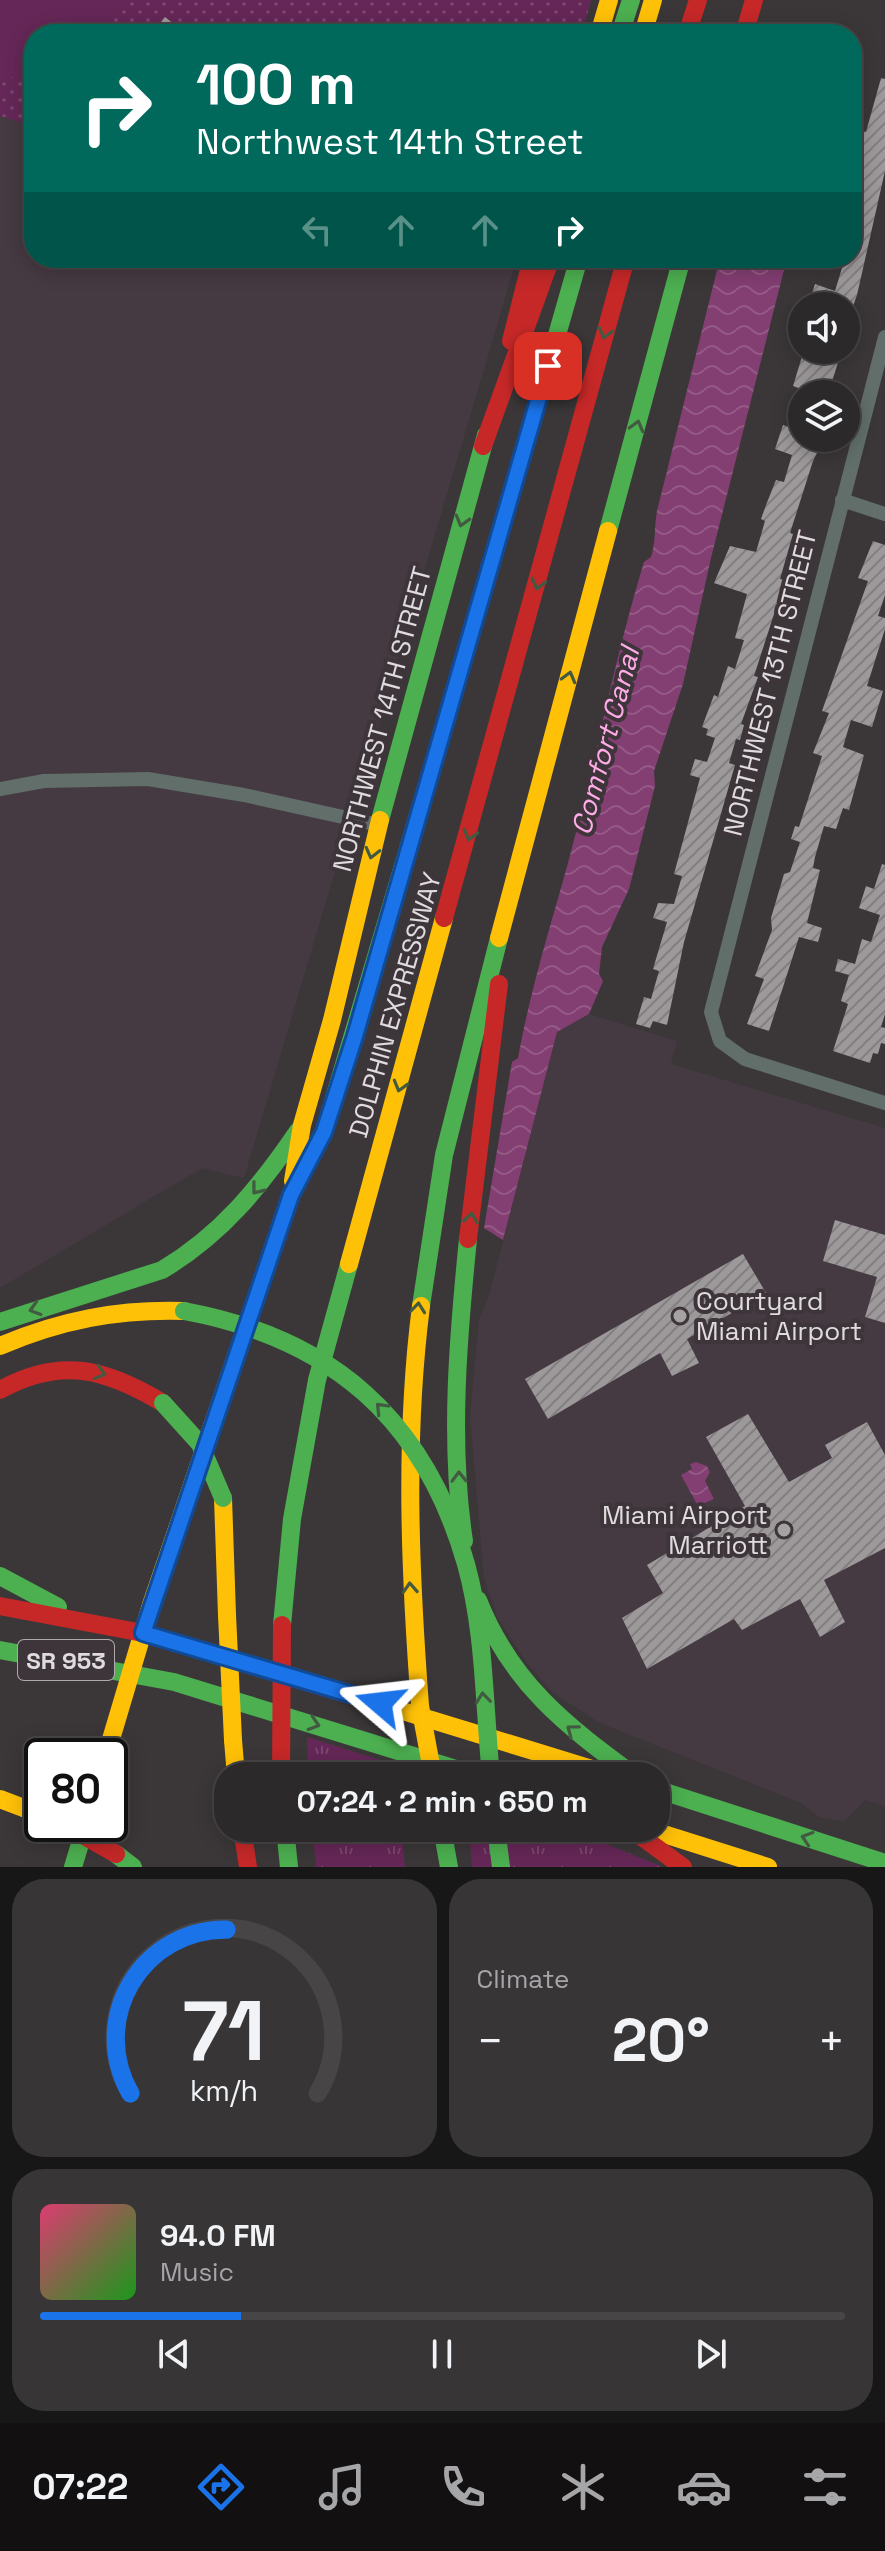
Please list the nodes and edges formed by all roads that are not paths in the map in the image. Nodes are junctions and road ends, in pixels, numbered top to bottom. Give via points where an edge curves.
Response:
1 (609, 0) edge
2 (631, 0) edge
3 (653, 0) edge
4 (698, 0) edge
5 (754, 0) edge
6 (602, 24) edge
7 (623, 24) edge
8 (646, 24) edge
9 (690, 24) edge
10 (747, 24) edge
11 (529, 268) edge
12 (547, 268) edge
13 (576, 268) edge
14 (623, 268) edge
15 (679, 268) edge
16 (885, 337) edge
17 (483, 446) junction
18 (842, 500) junction
19 (885, 514) edge
20 (0, 789) edge
21 (379, 825) junction
22 (507, 909) junction
23 (885, 1103) edge
24 (302, 1125) junction
25 (291, 1195) junction
26 (0, 1322) edge
27 (0, 1346) edge
28 (0, 1390) edge
29 (0, 1576) edge
30 (0, 1606) edge
31 (89, 1622) junction
32 (143, 1633) junction
33 (0, 1650) edge
34 (131, 1672) junction
35 (420, 1706) junction
36 (111, 1738) edge
37 (235, 1762) edge
38 (281, 1762) edge
39 (423, 1762) edge
40 (430, 1762) edge
41 (434, 1762) edge
42 (489, 1762) edge
43 (569, 1762) edge
44 (616, 1762) edge
45 (670, 1794) edge
46 (0, 1799) edge
47 (24, 1808) edge
48 (670, 1836) edge
49 (81, 1842) edge
50 (95, 1842) edge
51 (244, 1842) edge
52 (286, 1842) edge
53 (430, 1842) edge
54 (445, 1842) edge
55 (498, 1842) edge
56 (649, 1842) edge
57 (885, 1863) edge
58 (73, 1867) edge
59 (133, 1867) edge
60 (248, 1867) edge
61 (289, 1867) edge
62 (432, 1867) edge
63 (449, 1867) edge
64 (501, 1867) edge
65 (683, 1867) edge
66 (768, 1867) edge

1 - 6 main road
2 - 7 main road
3 - 8 main road
4 - 9 main road
5 - 10 main road
11 - 17 main road, NORTHWEST 14TH STREET
12 - 17 main road
13 - 25 main road, NORTHWEST 14TH STREET via 355,1036 324,1132
14 -> 38 main road, DOLPHIN EXPRESSWAY, bridge via 317,1380 292,1519 282,1625
22 -> 15 main road
16 - 18 street, NORTHWEST 13TH STREET
17 -> 21 main road, NORTHWEST 14TH STREET
18 - 19 street
18 - 23 street, NORTHWEST 13TH STREET via 714,996 712,1022 720,1041 758,1064
20 - 21 street via 44,781 148,779
21 -> 24 main road, NORTHWEST 14TH STREET
35 -> 22 main road via 408,1471 420,1293 451,1117
44 -> 22 main road via 556,1718 507,1662 482,1611 459,1516 462,1280
24 - 25 main road, NORTHWEST 14TH STREET
24 -> 26 main road via 230,1221 183,1259
25 - 32 main road, NORTHWEST 14TH STREET
42 -> 27 main road, bridge via 467,1569 449,1511 414,1447 373,1399 317,1356 251,1326 184,1311 96,1313
28 -> 37 main road, bridge via 37,1372 81,1368 125,1381 163,1403 200,1444 223,1498
29 - 31 main road
30 - 31 main road, SR 953
31 - 32 main road, SR 953
32 - 34 main road, NORTHWEST 14TH STREET
32 - 43 main road, SR 953
33 - 34 main road, SR 953
34 - 36 main road, NORTHWEST 14TH STREET
34 -> 41 main road, SR 953
35 - 39 main road, bridge
35 - 40 main road, bridge
57 -> 45 main road
46 - 47 main road
48 - 66 main road
49 - 58 main road
50 - 59 main road, bridge
51 - 60 main road
52 - 61 main road
53 - 62 main road
54 - 63 main road
55 - 64 main road
56 - 65 main road

